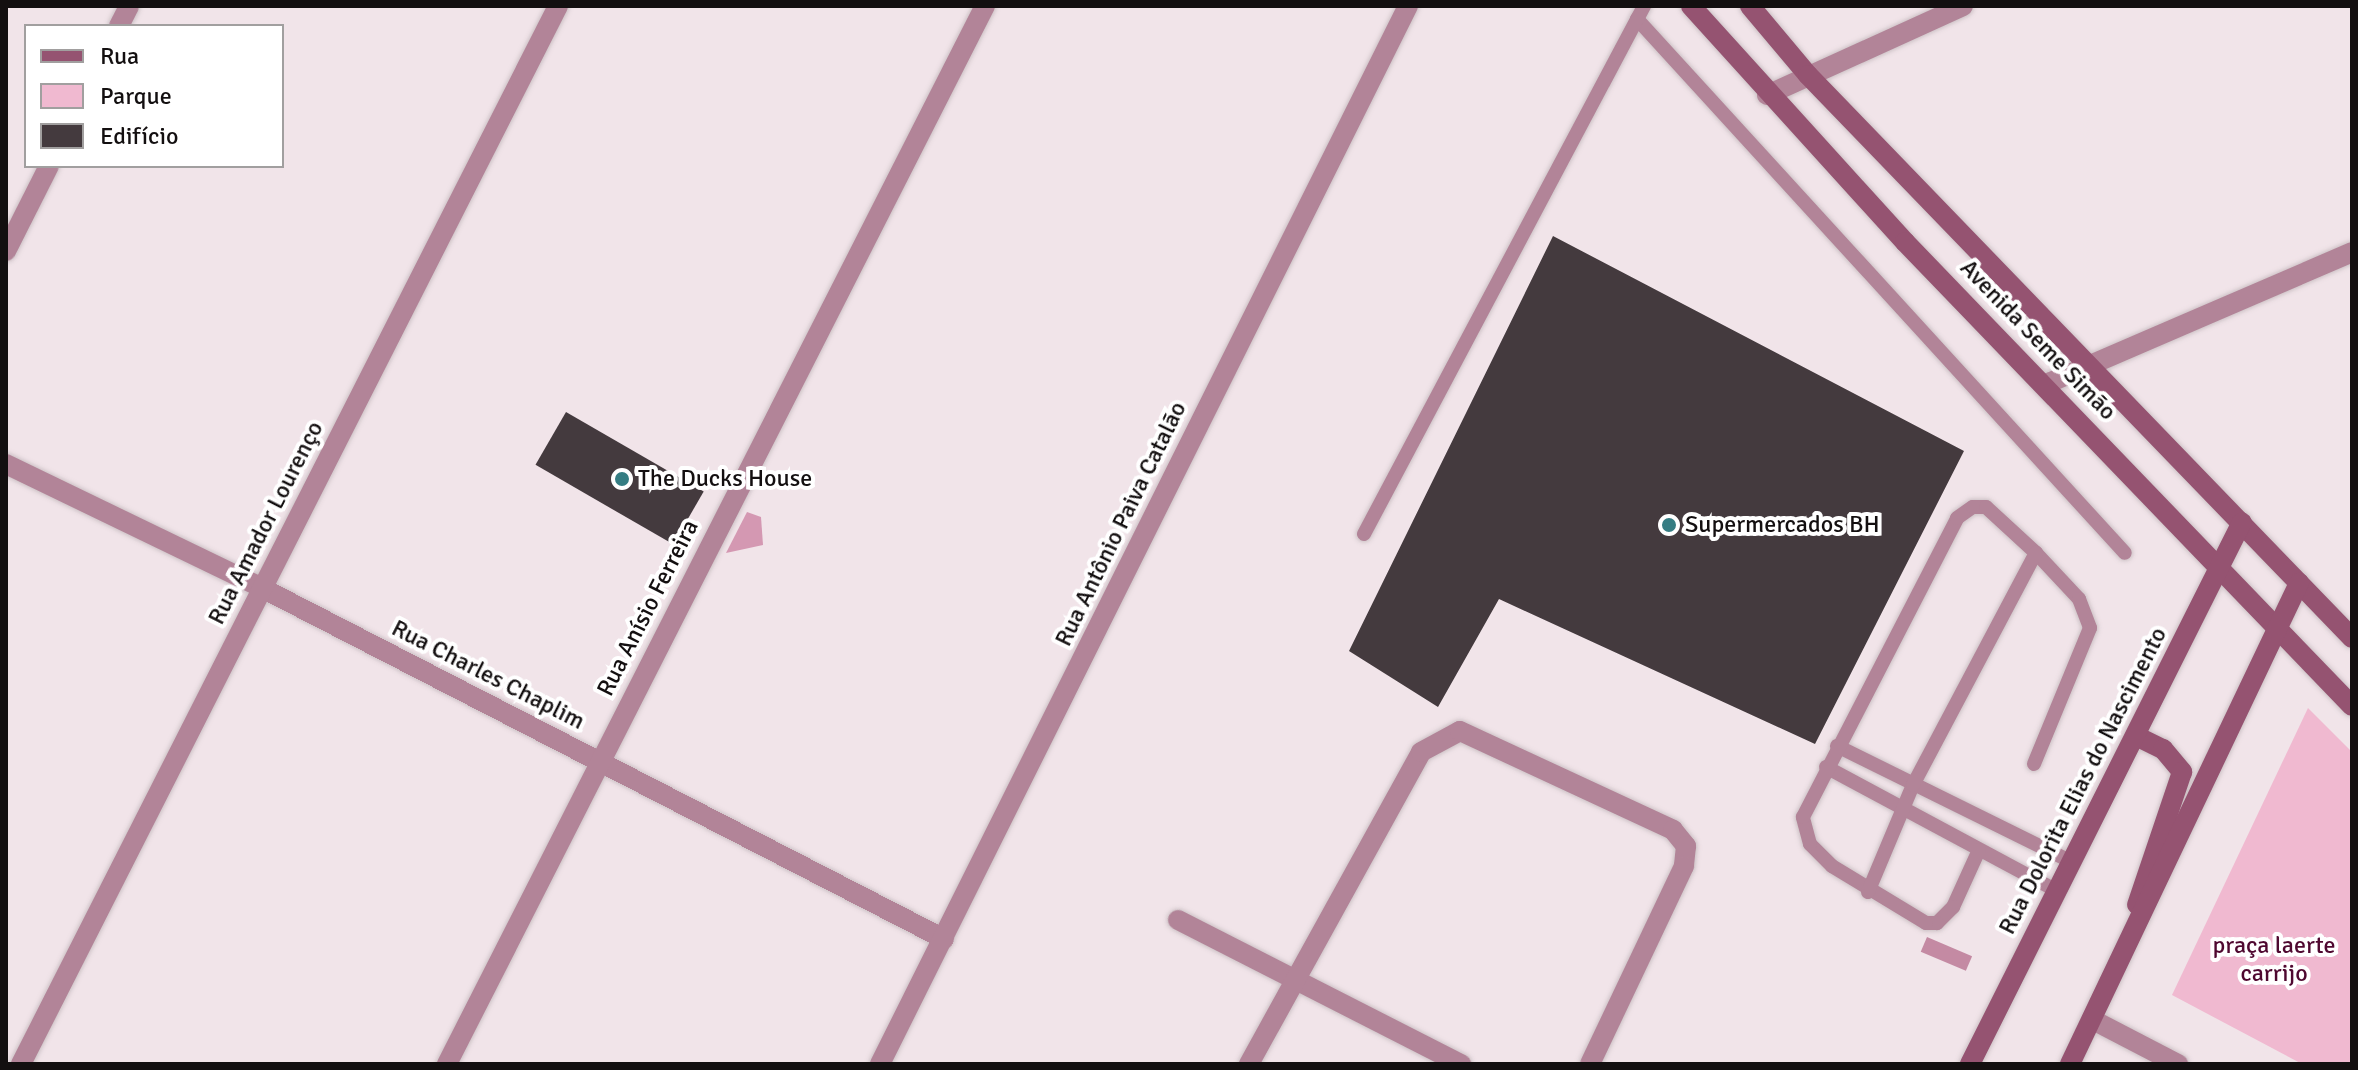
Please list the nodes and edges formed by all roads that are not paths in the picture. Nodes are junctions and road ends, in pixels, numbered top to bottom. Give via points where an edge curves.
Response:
1 (129, 6) edge
2 (558, 6) edge
3 (985, 6) edge
4 (1408, 6) edge
5 (1691, 6) edge
6 (1750, 6) edge
7 (1963, 6) edge
8 (1640, 12) edge
9 (120, 24) edge
10 (1808, 75) junction
11 (1767, 95) junction
12 (48, 168) edge
13 (6, 251) edge
14 (2352, 252) edge
15 (2090, 366) junction
16 (2046, 384) junction
17 (6, 464) edge
18 (2242, 522) junction
19 (1364, 534) dead end
20 (2036, 553) junction
21 (2125, 553) dead end
22 (2218, 569) junction
23 (2299, 583) junction
24 (262, 588) junction
25 (2277, 630) junction
26 (2352, 638) edge
27 (2352, 706) edge
28 (2136, 736) junction
29 (1837, 746) junction
30 (599, 762) junction
31 (2034, 764) dead end
32 (1826, 767) junction
33 (1913, 785) junction
34 (1903, 810) junction
35 (1979, 850) junction
36 (2072, 862) junction
37 (2057, 891) junction
38 (1868, 892) junction
39 (1178, 920) dead end
40 (2132, 936) junction
41 (944, 939) junction
42 (1297, 977) junction
43 (2093, 1020) junction
44 (21, 1064) edge
45 (447, 1064) edge
46 (880, 1064) edge
47 (1249, 1064) edge
48 (1461, 1064) edge
49 (1590, 1064) edge
50 (1970, 1064) edge
51 (2070, 1064) edge
52 (2178, 1064) edge

1 - 9 street
2 - 24 street, Rua Amador Lourenço
3 - 30 street, Rua Anísio Ferreira
4 - 41 street, Rua Antônio Paiva Catalão
5 - 11 street, Avenida Seme Simão
6 - 10 street, Avenida Seme Simão
7 - 10 street
8 - 19 lane
8 - 21 lane
10 - 11 street
10 - 15 street, Avenida Seme Simão
11 - 16 street, Avenida Seme Simão
12 - 13 street
14 - 15 street
15 - 16 street
15 - 18 street, Avenida Seme Simão
16 - 22 street, Avenida Seme Simão
17 - 24 street, Rua Charles Chaplim
18 - 22 street, Rua Dolorita Elias do Nascimento
18 - 23 street, Avenida Seme Simão
20 - 29 lane via 1986,507 1962,510
20 - 31 lane via 2079,599 2090,628
20 - 33 lane
22 - 25 street, Avenida Seme Simão
22 - 28 street, Rua Dolorita Elias do Nascimento
23 - 25 street
23 - 26 street, Avenida Seme Simão
24 - 30 street, Rua Charles Chaplim
24 - 44 street, Rua Amador Lourenço
25 - 27 street, Avenida Seme Simão
25 - 40 street
28 - 36 street, Rua Dolorita Elias do Nascimento
28 - 40 street via 2163,749 2182,772 2142,883
29 - 32 lane
29 - 33 lane
30 - 41 street, Rua Charles Chaplim
30 - 45 street, Rua Anísio Ferreira
32 - 34 lane
32 - 38 lane via 1808,801 1804,830 1832,866
33 - 34 lane
33 - 36 lane
34 - 35 lane
34 - 38 lane
35 - 37 lane
35 - 38 lane via 1953,907 1937,923 1926,923
36 - 37 street, Rua Dolorita Elias do Nascimento
37 - 50 street, Rua Dolorita Elias do Nascimento
39 - 42 street
40 - 43 street
41 - 46 street, Rua Antônio Paiva Catalão
42 - 47 street
42 - 48 street
42 - 49 street via 1421,752 1460,731 1673,830 1686,846 1684,866
43 - 51 street
43 - 52 street

